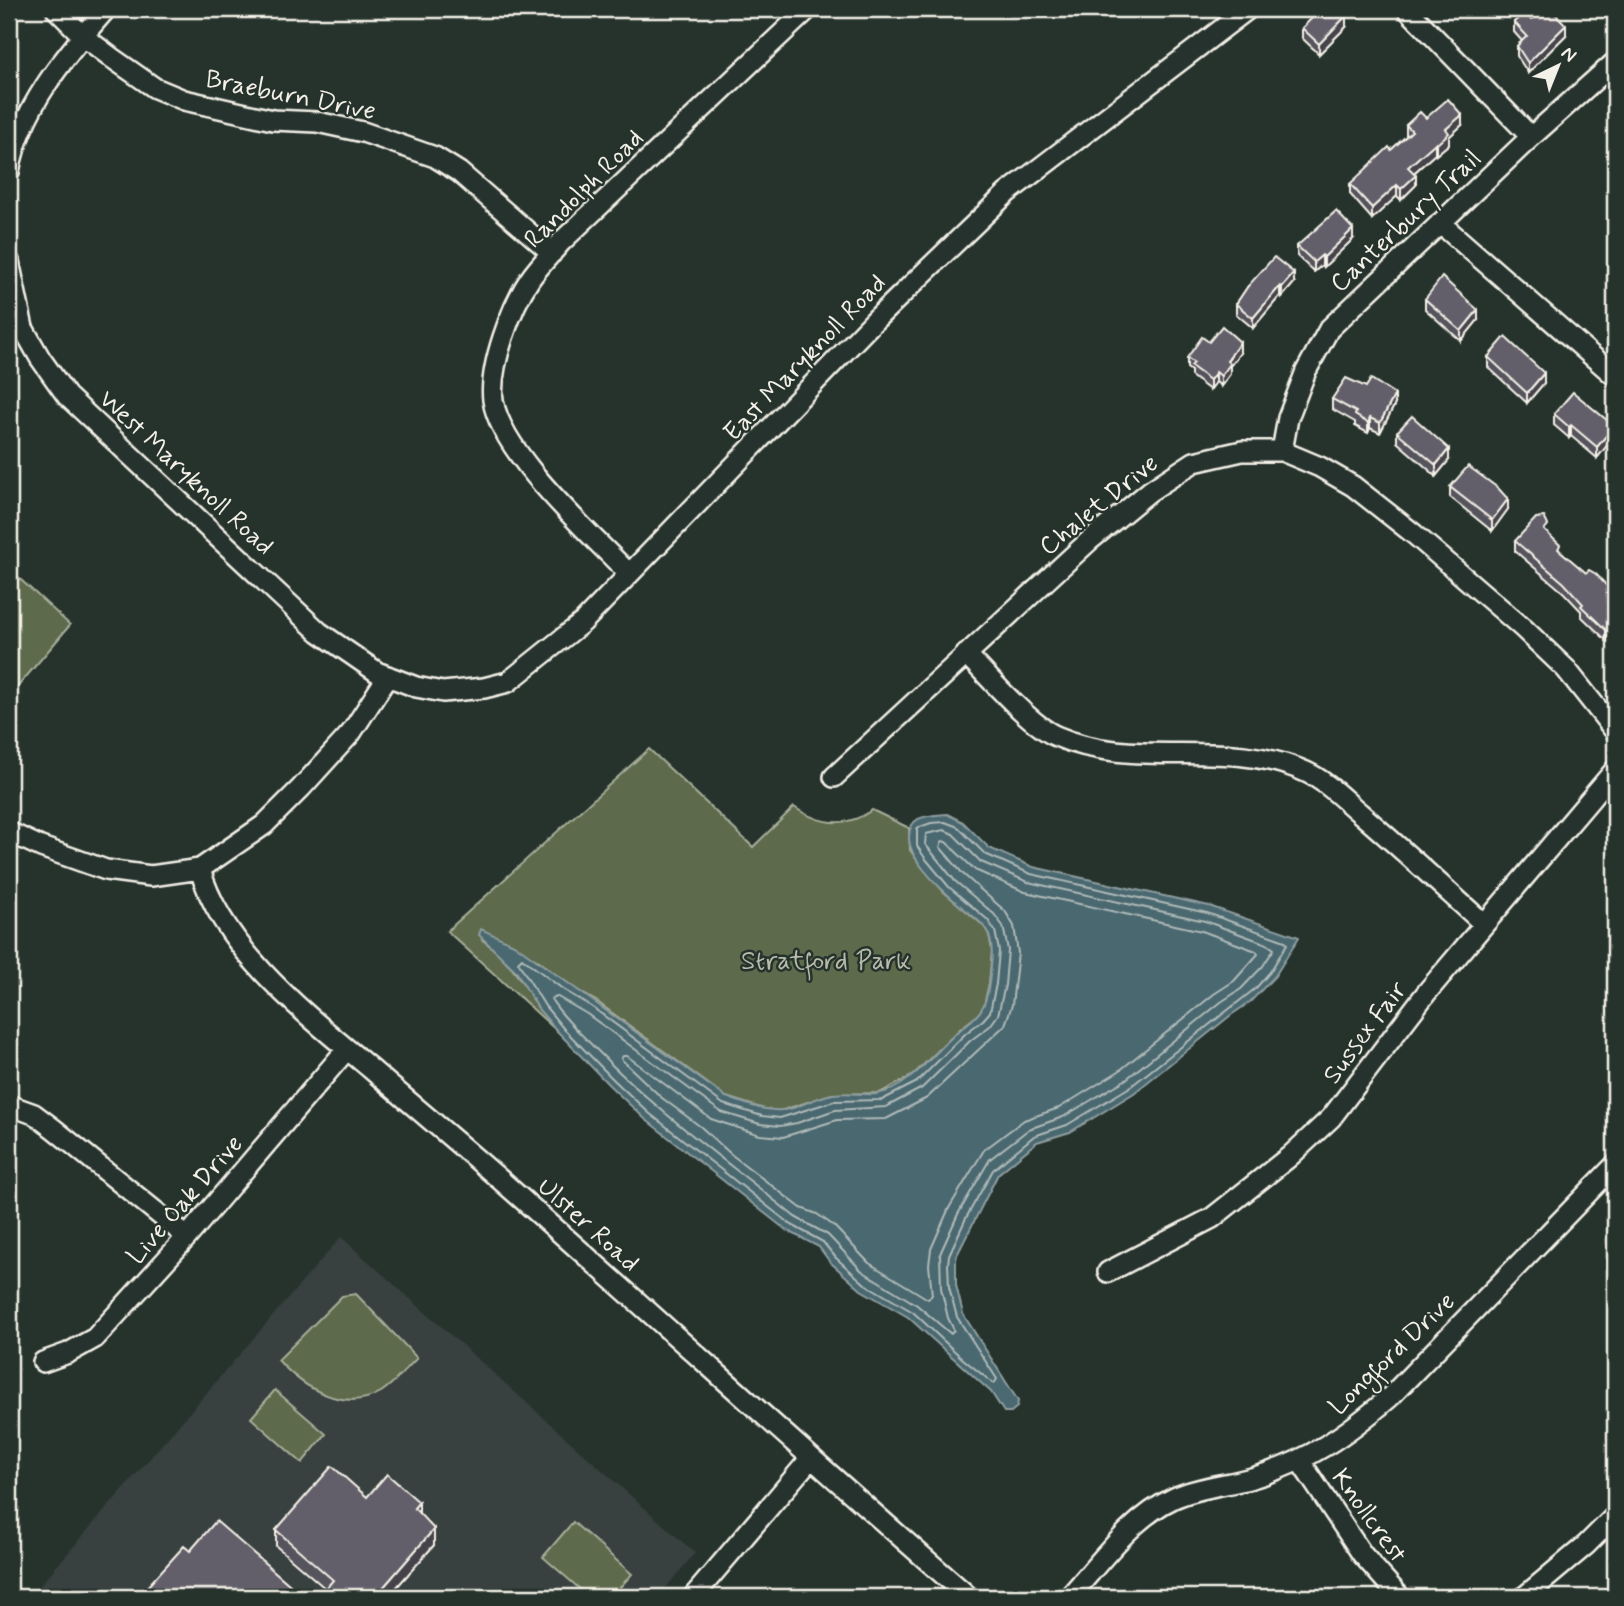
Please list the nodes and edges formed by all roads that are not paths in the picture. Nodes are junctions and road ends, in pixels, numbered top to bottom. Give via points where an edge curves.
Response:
1 (56, 9) edge
2 (106, 9) edge
3 (808, 9) edge
4 (1248, 9) edge
5 (1407, 9) edge
6 (83, 36) junction
7 (1615, 62) edge
8 (1531, 137) junction
9 (9, 172) edge
10 (1440, 223) junction
11 (552, 253) junction
12 (9, 261) edge
13 (1615, 376) edge
14 (1282, 451) junction
15 (629, 574) junction
16 (966, 654) junction
17 (388, 676) junction
18 (1615, 731) edge
19 (1615, 770) edge
20 (834, 777) dead end
21 (9, 832) edge
22 (200, 869) junction
23 (1484, 924) junction
24 (347, 1049) junction
25 (9, 1105) edge
26 (1615, 1165) edge
27 (187, 1237) junction
28 (1108, 1272) dead end
29 (43, 1362) dead end
30 (810, 1459) junction
31 (1300, 1461) junction
32 (1615, 1516) edge
33 (693, 1597) edge
34 (970, 1597) edge
35 (1069, 1597) edge
36 (1400, 1597) edge
37 (1524, 1597) edge

1 - 6 street, Braeburn Drive
2 - 6 street
3 - 11 street, Randolph Road
4 - 15 street, East Maryknoll Road via 990,208
5 - 8 street
6 - 9 street via 26,116
6 - 11 street, Braeburn Drive via 155,88 184,100 273,120 352,129 435,157 459,172
7 - 8 street, Canterbury Trail
8 - 10 street, Canterbury Trail
10 - 13 street
10 - 14 street, Canterbury Trail via 1329,329 1297,394
11 - 15 street, Randolph Road via 529,280 506,328 492,379 493,402 513,449
12 - 17 street, West Maryknoll Road via 23,328 68,396 319,632
14 - 16 street, Chalet Drive via 1242,452 1194,462 1183,469 1089,541
14 - 18 street, Chalet Drive via 1353,486 1433,550 1566,669
15 - 17 street, East Maryknoll Road via 583,622 508,682 443,692
16 - 20 street, Chalet Drive
16 - 23 street via 1054,736 1126,752 1218,752 1278,761 1309,773
17 - 22 street via 351,733 301,788 264,825
19 - 23 street, Sussex Fair
21 - 22 street via 106,870 152,876
22 - 24 street, Ulster Road via 230,932 252,959
23 - 28 street, Sussex Fair via 1331,1118 1289,1157 1212,1218
24 - 27 street, Live Oak Drive
24 - 30 street, Ulster Road
25 - 27 street via 34,1114
26 - 31 street, Longford Drive via 1390,1397 1355,1427
27 - 29 street, Live Oak Drive via 95,1338
30 - 33 street
30 - 34 street, Ulster Road
31 - 35 street, Longford Drive via 1175,1497 1129,1530
31 - 36 street, Knollcrest via 1362,1554
32 - 37 street

